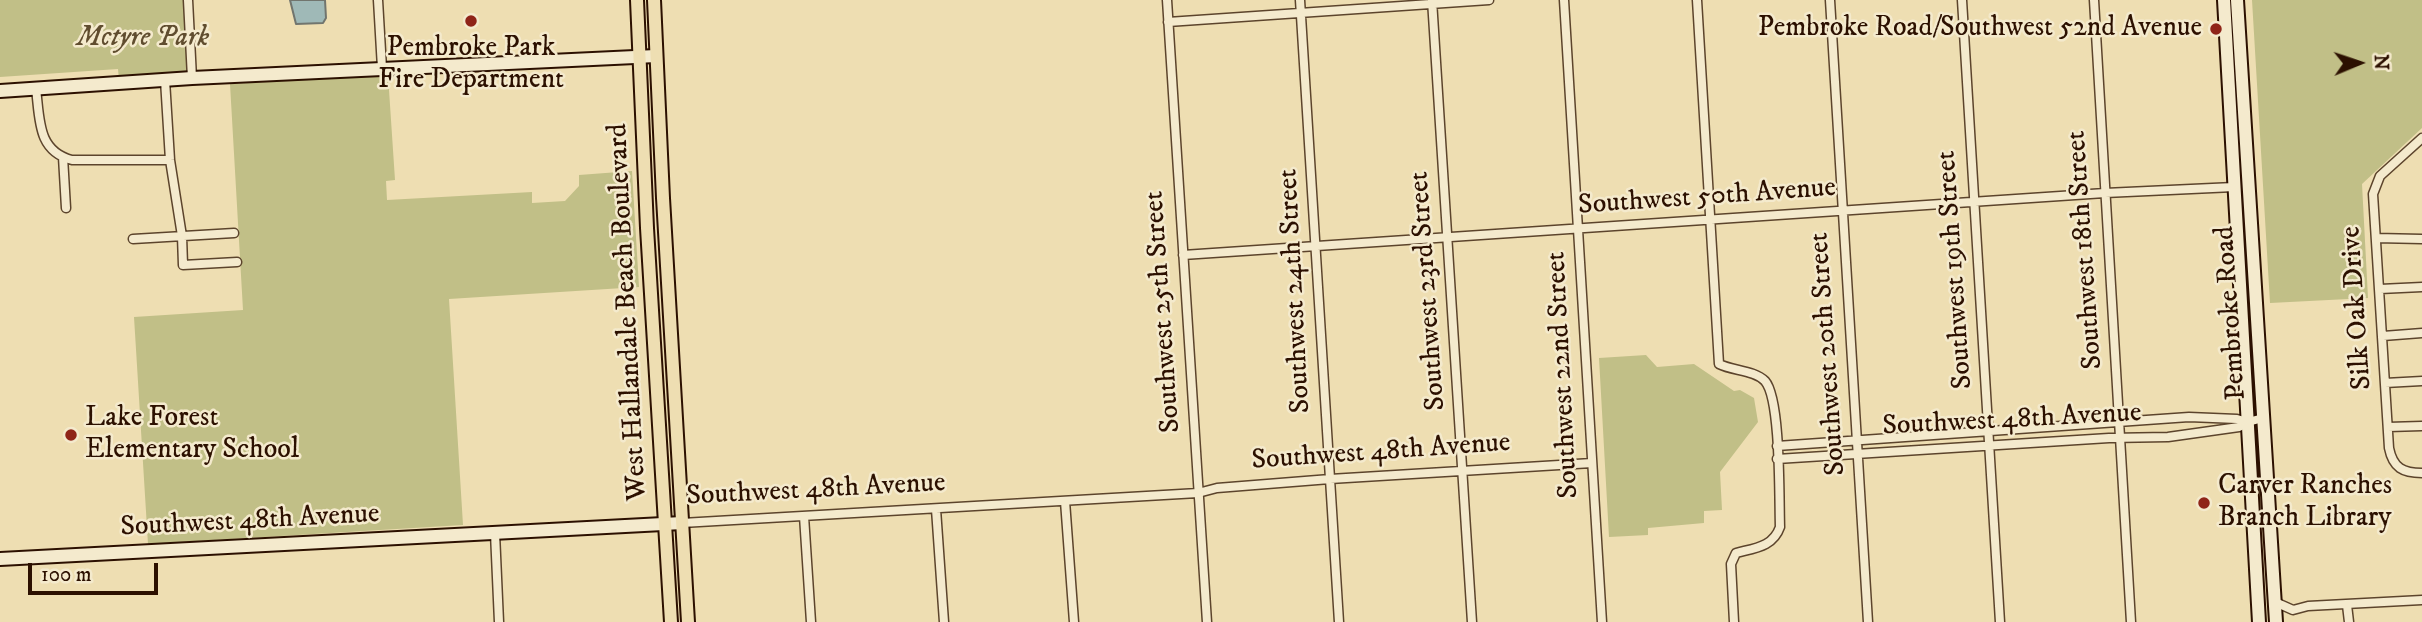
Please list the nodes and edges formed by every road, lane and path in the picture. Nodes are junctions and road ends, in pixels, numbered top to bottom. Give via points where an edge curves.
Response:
1 (188, 0) edge
2 (378, 0) edge
3 (637, 0) edge
4 (653, 0) edge
5 (1167, 0) edge
6 (1300, 0) edge
7 (1489, 0) edge
8 (1564, 0) edge
9 (1697, 0) edge
10 (1830, 0) edge
11 (1962, 0) edge
12 (2094, 0) edge
13 (2224, 0) edge
14 (2237, 0) edge
15 (1432, 2) edge
16 (1301, 13) junction
17 (1168, 22) junction
18 (656, 56) junction
19 (639, 57) junction
20 (382, 68) junction
21 (192, 78) junction
22 (165, 80) junction
23 (36, 89) junction
24 (0, 91) edge
25 (2229, 96) junction
26 (2421, 142) edge
27 (63, 157) junction
28 (170, 160) junction
29 (2248, 175) junction
30 (2234, 187) junction
31 (2105, 193) junction
32 (663, 198) junction
33 (1975, 203) junction
34 (66, 208) dead end
35 (1843, 212) junction
36 (1711, 221) junction
37 (647, 228) junction
38 (1579, 229) junction
39 (234, 233) dead end
40 (182, 236) junction
41 (1448, 238) junction
42 (2376, 238) junction
43 (133, 239) dead end
44 (2422, 239) edge
45 (1316, 246) junction
46 (1183, 255) junction
47 (237, 262) dead end
48 (2255, 286) junction
49 (2422, 286) edge
50 (2379, 289) junction
51 (2422, 333) edge
52 (2383, 336) junction
53 (2422, 381) edge
54 (2385, 383) junction
55 (2263, 418) junction
56 (2119, 422) junction
57 (2248, 422) junction
58 (2422, 426) edge
59 (2388, 427) junction
60 (1989, 432) junction
61 (1857, 439) junction
62 (2120, 440) junction
63 (1990, 445) junction
64 (1777, 446) junction
65 (1858, 454) junction
66 (1777, 458) junction
67 (1592, 463) junction
68 (1463, 472) junction
69 (2422, 473) edge
70 (1330, 479) junction
71 (1198, 493) junction
72 (1065, 501) junction
73 (936, 509) junction
74 (804, 516) junction
75 (682, 523) junction
76 (667, 524) junction
77 (495, 533) junction
78 (2254, 537) junction
79 (0, 559) edge
80 (2422, 600) edge
81 (2275, 602) junction
82 (2347, 605) junction
83 (499, 622) edge
84 (671, 622) edge
85 (688, 622) edge
86 (811, 622) edge
87 (944, 622) edge
88 (1074, 622) edge
89 (1207, 622) edge
90 (1339, 622) edge
91 (1472, 622) edge
92 (1602, 622) edge
93 (1734, 622) edge
94 (1868, 622) edge
95 (2000, 622) edge
96 (2131, 622) edge
97 (2259, 622) edge
98 (2267, 622) edge
99 (2276, 622) edge
100 (2349, 622) edge

1 - 21 street
2 - 20 street
3 - 19 main road, West Hallandale Beach Boulevard
4 - 18 main road, West Hallandale Beach Boulevard
5 - 17 street, Southwest 25th Street
6 - 16 street, Southwest 24th Street
7 - 15 street
8 - 38 street, Southwest 22nd Street
9 - 36 street
10 - 35 street, Southwest 20th Street
11 - 33 street, Southwest 19th Street
12 - 31 street, Southwest 18th Street
13 - 25 main road, Pembroke Road
14 - 29 main road, Pembroke Road
15 - 16 street
15 - 41 street, Southwest 23rd Street
16 - 17 street
16 - 45 street, Southwest 24th Street
17 - 46 street, Southwest 25th Street
18 - 19 main road
18 - 32 main road, West Hallandale Beach Boulevard
19 - 20 main road
19 - 37 main road, West Hallandale Beach Boulevard
20 - 21 main road
21 - 22 main road
22 - 23 main road
22 - 28 street
23 - 24 main road
23 - 27 street via 41,132 51,150
25 - 29 main road via 2237,119 2240,161
25 - 30 main road, Pembroke Road
26 - 42 street, Silk Oak Drive via 2377,181 2373,194
27 - 28 street
27 - 34 street
28 - 40 street
29 - 48 main road, Pembroke Road
30 - 31 street, Southwest 50th Avenue
30 - 48 main road via 2244,205 2248,268
30 - 57 main road, Pembroke Road
31 - 33 street, Southwest 50th Avenue
31 - 56 street, Southwest 18th Street
32 - 37 main road
32 - 75 main road, West Hallandale Beach Boulevard
33 - 35 street, Southwest 50th Avenue
33 - 60 street, Southwest 19th Street
35 - 36 street, Southwest 50th Avenue
35 - 61 street, Southwest 20th Street
36 - 38 street, Southwest 50th Avenue
36 - 64 street via 1719,364 1766,382 1773,399
37 - 76 main road, West Hallandale Beach Boulevard
38 - 41 street, Southwest 50th Avenue
38 - 67 street, Southwest 22nd Street
39 - 40 street
40 - 43 street
40 - 47 street via 183,265
41 - 45 street, Southwest 50th Avenue
41 - 68 street, Southwest 23rd Street
42 - 44 street
42 - 50 street, Silk Oak Drive
45 - 46 street, Southwest 50th Avenue
45 - 70 street, Southwest 24th Street
46 - 71 street, Southwest 25th Street
48 - 55 main road, Pembroke Road
49 - 50 street
50 - 52 street, Silk Oak Drive
51 - 52 street
52 - 54 street, Silk Oak Drive
53 - 54 street
54 - 59 street, Silk Oak Drive
55 - 57 street, Southwest 48th Avenue
55 - 81 main road, Pembroke Road
56 - 57 street, Southwest 48th Avenue via 2189,417
56 - 60 street, Southwest 48th Avenue
56 - 62 street, Southwest 18th Street
57 - 62 street, Southwest 48th Avenue via 2168,438
57 - 78 main road, Pembroke Road
58 - 59 street
59 - 69 street, Silk Oak Drive via 2393,463 2404,471
60 - 61 street, Southwest 48th Avenue
60 - 63 street, Southwest 19th Street
61 - 64 street, Southwest 48th Avenue
61 - 65 street, Southwest 20th Street
62 - 63 street, Southwest 48th Avenue
62 - 96 street, Southwest 18th Street
63 - 65 street, Southwest 48th Avenue
63 - 95 street, Southwest 19th Street
64 - 66 street
65 - 66 street, Southwest 48th Avenue
65 - 94 street, Southwest 20th Street
66 - 93 street via 1780,527 1769,544 1736,553 1731,564
67 - 68 street, Southwest 48th Avenue
67 - 92 street, Southwest 22nd Street
68 - 70 street, Southwest 48th Avenue
68 - 91 street, Southwest 23rd Street
70 - 71 street, Southwest 48th Avenue
70 - 90 street, Southwest 24th Street
71 - 72 street, Southwest 48th Avenue
71 - 89 street, Southwest 25th Street
72 - 73 street, Southwest 48th Avenue
72 - 88 street
73 - 74 street, Southwest 48th Avenue
73 - 87 street
74 - 75 street, Southwest 48th Avenue
74 - 86 street
75 - 76 main road, Southwest 48th Avenue
75 - 85 main road, West Hallandale Beach Boulevard
76 - 77 main road, Southwest 48th Avenue
76 - 84 main road, West Hallandale Beach Boulevard
77 - 79 main road, Southwest 48th Avenue
77 - 83 street
78 - 97 main road, Pembroke Road
78 - 98 main road
80 - 82 street
81 - 82 street via 2293,610
81 - 99 main road, Pembroke Road
82 - 100 street

